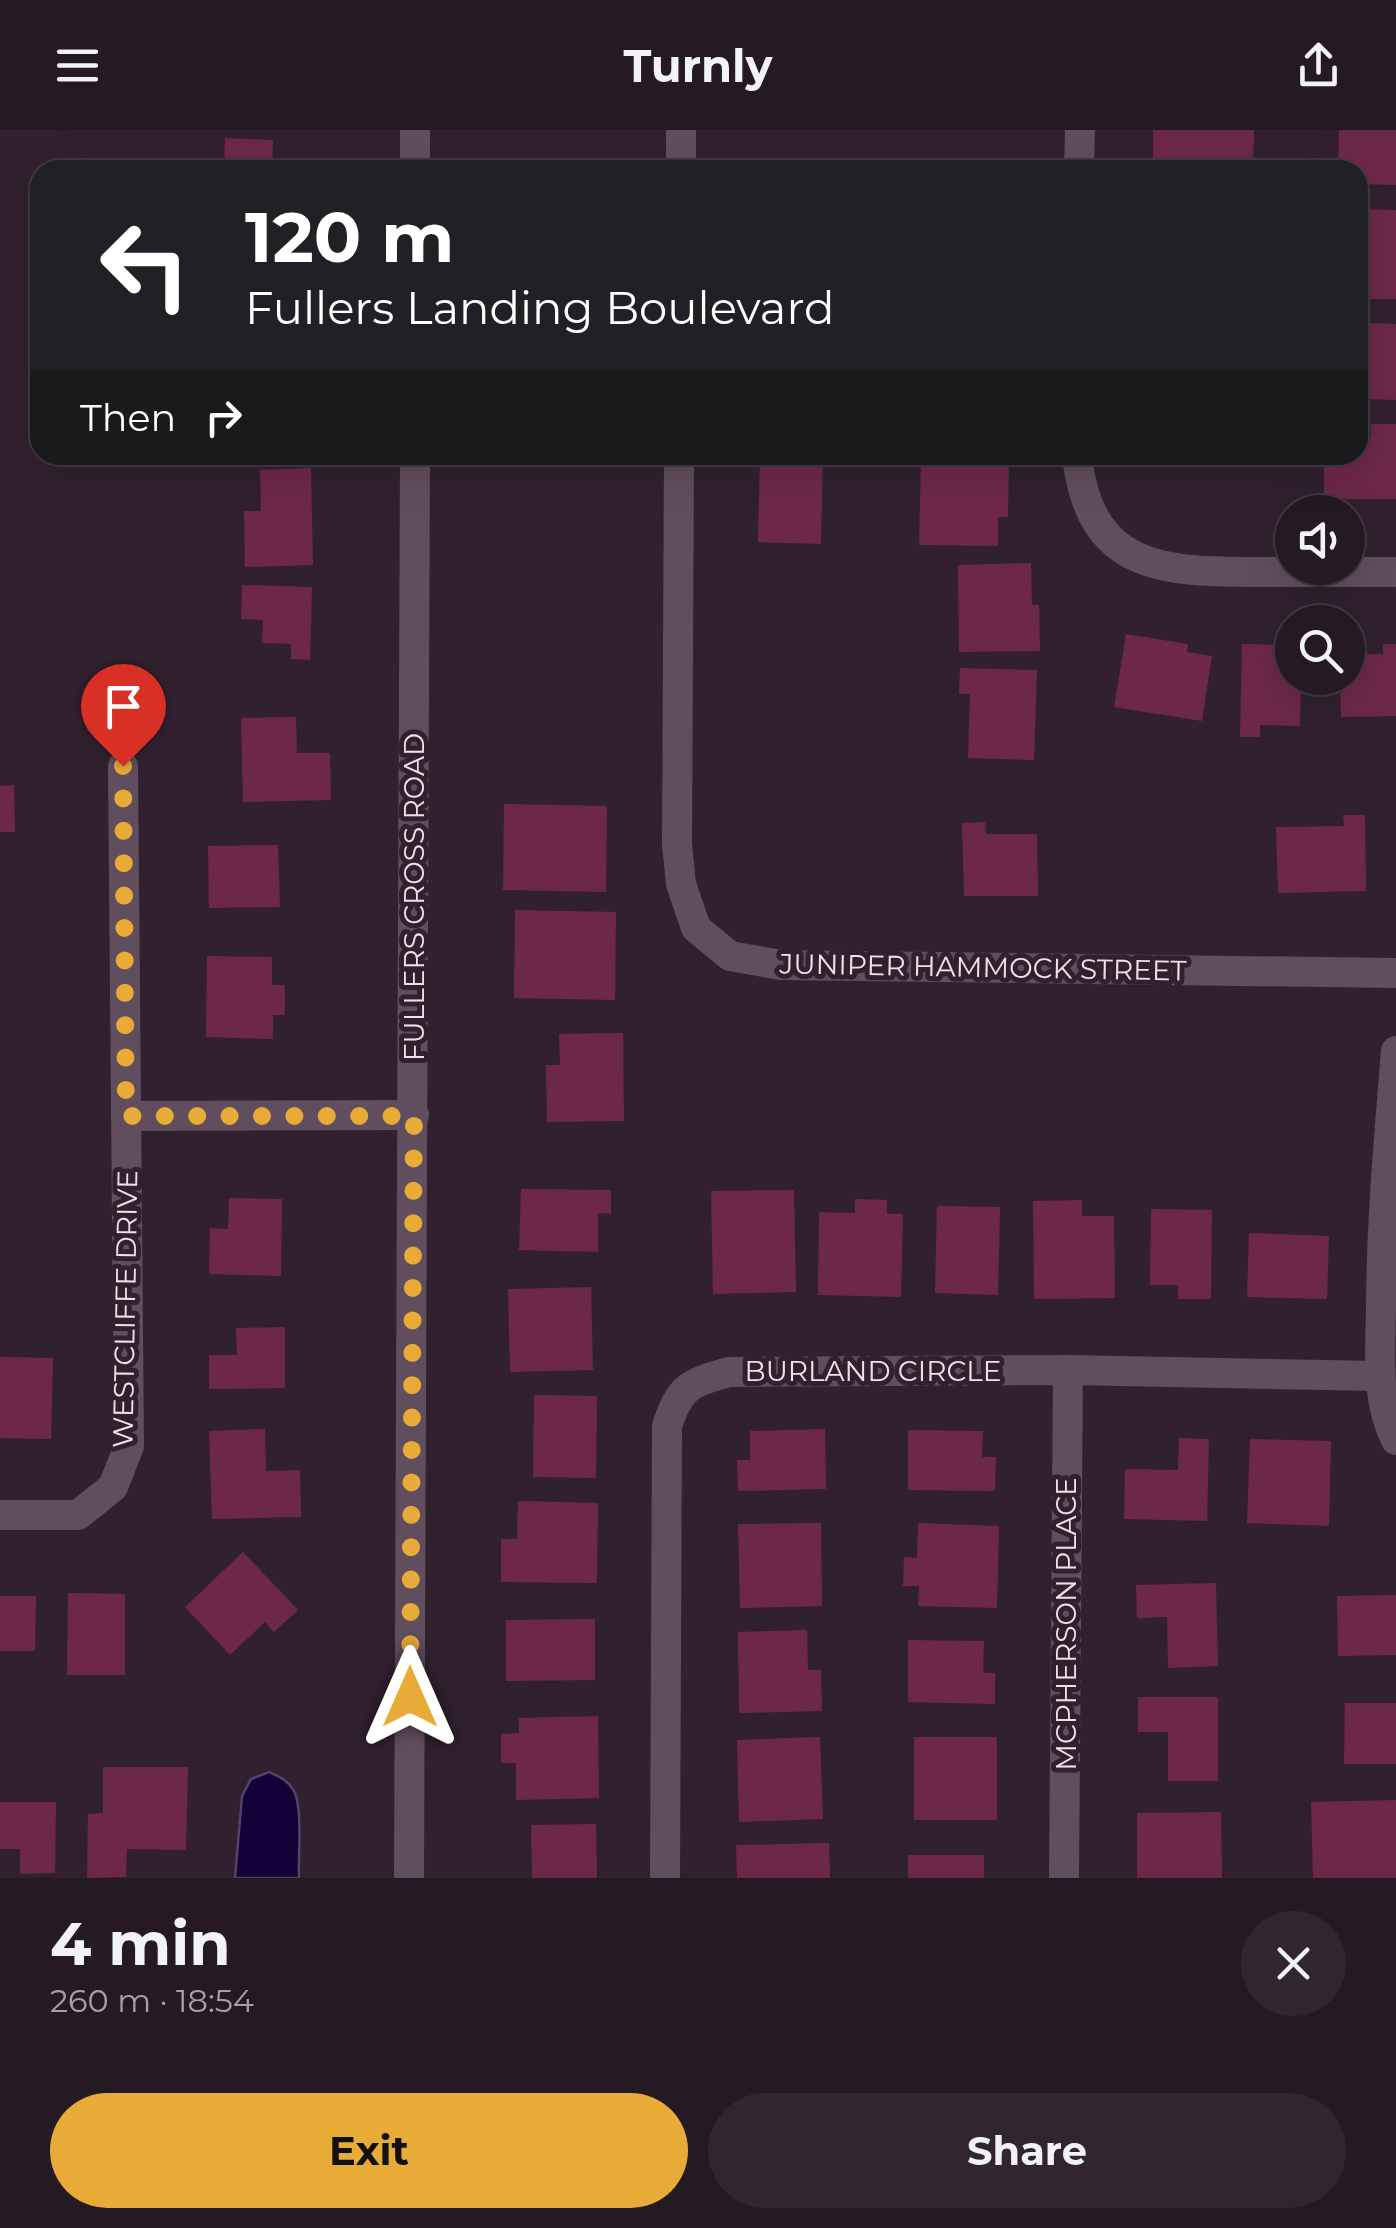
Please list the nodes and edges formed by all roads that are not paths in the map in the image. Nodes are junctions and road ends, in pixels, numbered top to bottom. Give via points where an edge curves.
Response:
1 (415, 130) edge
2 (681, 130) edge
3 (1080, 130) edge
4 (415, 160) edge
5 (681, 160) edge
6 (1080, 160) edge
7 (415, 465) edge
8 (679, 465) edge
9 (1078, 465) edge
10 (1396, 572) edge
11 (123, 766) dead end
12 (1396, 973) edge
13 (1396, 1051) edge
14 (126, 1116) junction
15 (414, 1116) junction
16 (1068, 1370) junction
17 (1380, 1376) junction
18 (1396, 1440) edge
19 (0, 1515) edge
20 (408, 1878) edge
21 (665, 1878) edge
22 (1064, 1878) edge

1 - 4 street
2 - 5 street
3 - 6 street
7 - 15 street, FULLERS CROSS ROAD
8 - 12 street, JUNIPER HAMMOCK STREET via 680,884 696,928 730,956 780,966
9 - 10 street via 1087,509 1113,543 1146,562 1194,572
11 - 14 street, WESTCLIFFE DRIVE
13 - 17 street via 1381,1229
14 - 15 street
14 - 19 street, WESTCLIFFE DRIVE via 129,1446 113,1487 78,1515
15 - 20 street, FULLERS CROSS ROAD
16 - 17 street, BURLAND CIRCLE
16 - 21 street, BURLAND CIRCLE via 729,1372 691,1383 675,1400 666,1426
16 - 22 street, MCPHERSON PLACE
17 - 18 street

